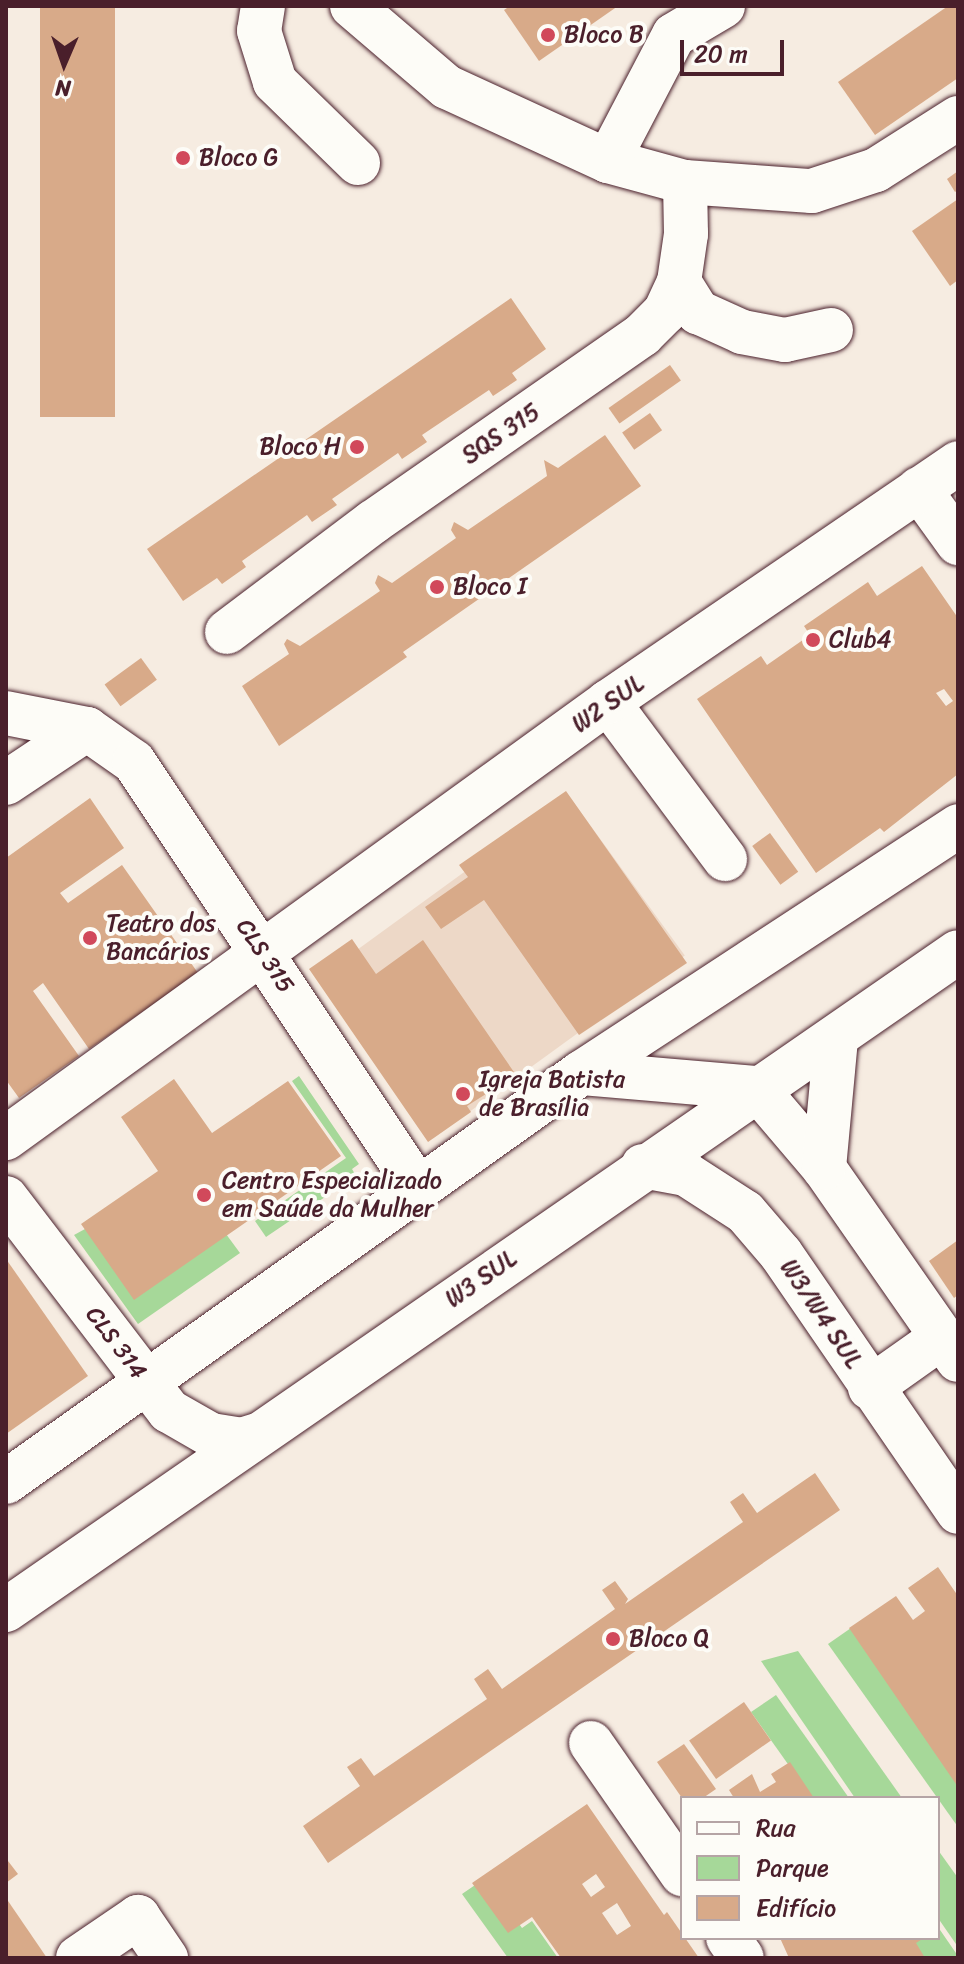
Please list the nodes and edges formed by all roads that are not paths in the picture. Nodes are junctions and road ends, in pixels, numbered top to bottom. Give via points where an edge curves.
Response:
1 (263, 6) edge
2 (352, 6) edge
3 (723, 6) edge
4 (958, 118) edge
5 (608, 161) junction
6 (358, 163) dead end
7 (685, 182) junction
8 (679, 282) junction
9 (831, 330) dead end
10 (958, 463) edge
11 (919, 489) junction
12 (958, 543) edge
13 (227, 632) dead end
14 (608, 702) junction
15 (18, 720) edge
16 (87, 729) junction
17 (6, 783) edge
18 (956, 830) edge
19 (725, 859) dead end
20 (958, 952) edge
21 (265, 955) junction
22 (836, 1038) junction
23 (581, 1073) junction
24 (756, 1088) junction
25 (6, 1138) edge
26 (643, 1166) junction
27 (824, 1168) junction
28 (418, 1188) junction
29 (6, 1198) edge
30 (950, 1349) edge
31 (147, 1384) junction
32 (870, 1388) junction
33 (257, 1435) junction
34 (6, 1482) edge
35 (958, 1512) edge
36 (6, 1610) edge
37 (591, 1743) dead end
38 (680, 1871) edge
39 (729, 1940) edge
40 (78, 1958) edge
41 (166, 1958) edge
42 (742, 1958) edge

1 - 6 street via 259,31 275,82
2 - 5 street via 447,87
3 - 5 street via 674,35
4 - 7 street via 876,170 812,191
5 - 7 street
7 - 8 street, SQS 315 via 686,234
8 - 9 street via 698,312 742,332 785,340
8 - 13 street, SQS 315 via 665,312 605,365 373,522
10 - 11 street, W2 SUL
11 - 12 street
11 - 14 street, W2 SUL
14 - 19 street
14 - 21 street, W2 SUL
15 - 16 street, CLS 315
16 - 17 street
16 - 21 street, CLS 315 via 134,762
18 - 23 street
20 - 22 street, W3 SUL
21 - 25 street, W2 SUL
21 - 28 street, CLS 315
22 - 24 street, W3 SUL
22 - 27 street
23 - 24 street
23 - 28 street
24 - 26 street, W3 SUL
24 - 27 street
26 - 32 street, W3/W4 SUL via 686,1174 745,1212 781,1254
26 - 33 street, W3 SUL
27 - 30 street
28 - 31 street
29 - 31 street, CLS 314
30 - 32 street
31 - 33 street, CLS 314 via 169,1411 198,1430 241,1440
31 - 34 street
32 - 35 street, W3/W4 SUL
33 - 36 street, W3 SUL
37 - 38 street
39 - 42 street
40 - 41 street via 138,1917

